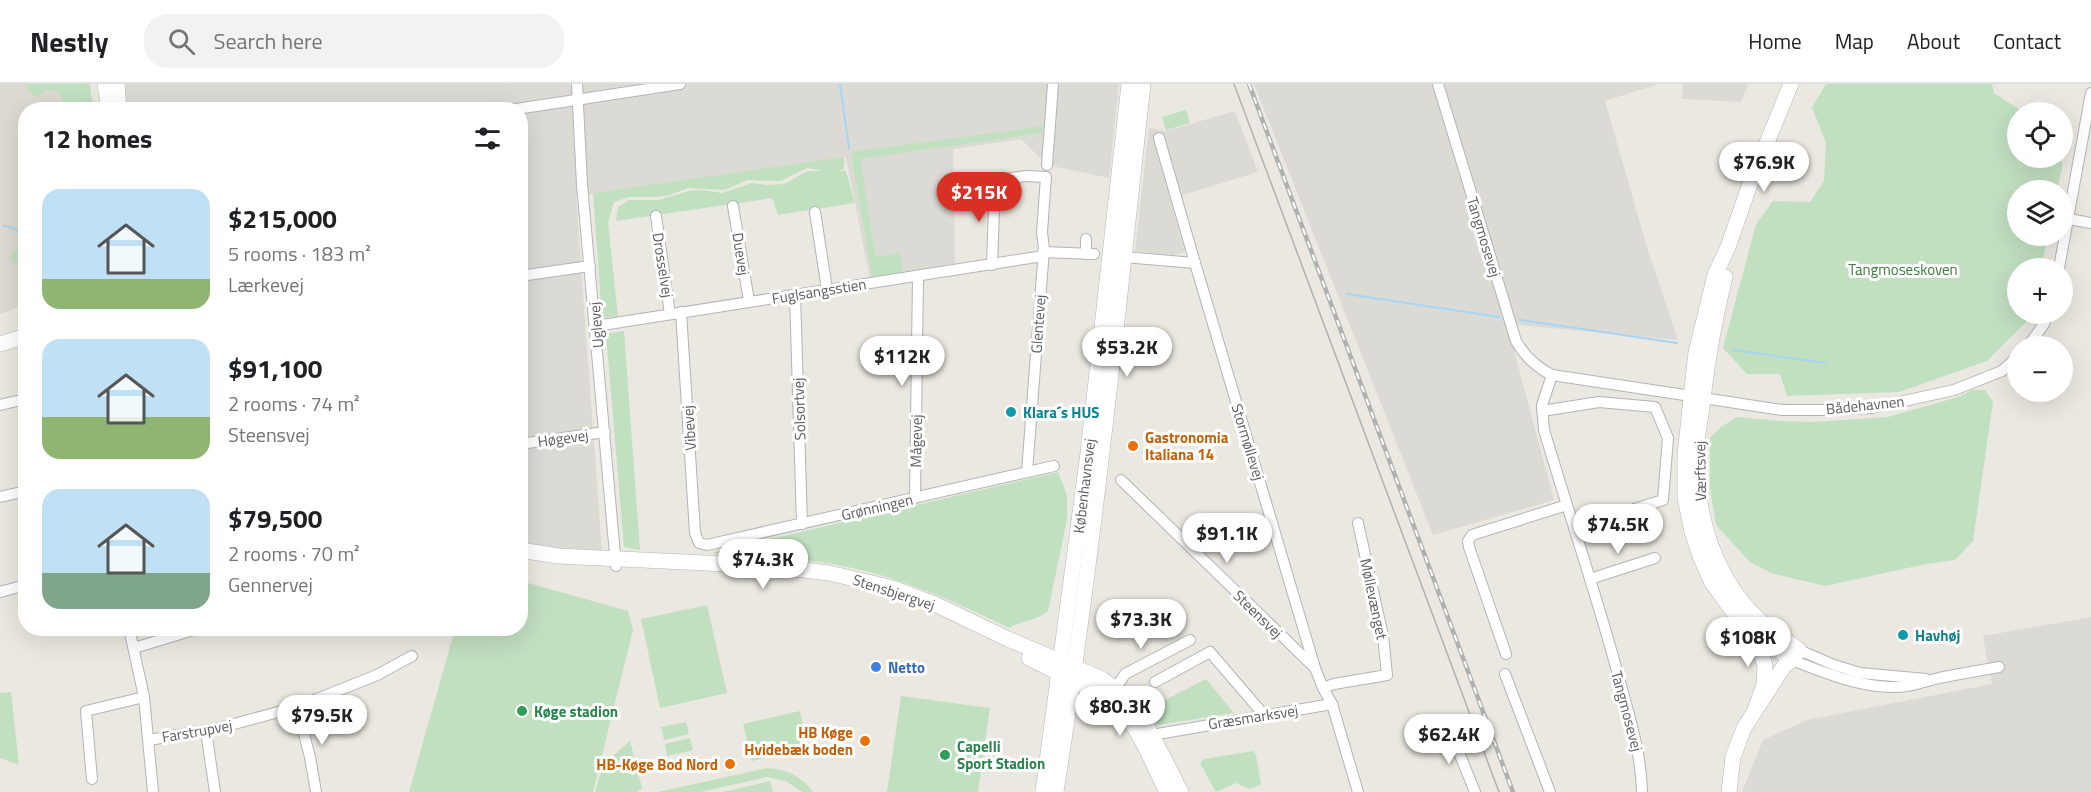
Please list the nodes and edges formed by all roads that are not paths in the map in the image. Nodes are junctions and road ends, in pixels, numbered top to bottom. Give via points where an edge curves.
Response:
1 (105, 84) edge
2 (117, 84) edge
3 (577, 84) edge
4 (680, 84) edge
5 (1053, 84) edge
6 (1129, 84) edge
7 (1143, 84) edge
8 (1438, 84) edge
9 (1791, 84) edge
10 (2091, 93) edge
11 (577, 99) junction
12 (108, 102) edge
13 (118, 102) edge
14 (528, 107) edge
15 (1159, 138) dead end
16 (2086, 149) edge
17 (1047, 165) dead end
18 (995, 181) junction
19 (956, 186) dead end
20 (2073, 203) edge
21 (734, 206) dead end
22 (815, 212) dead end
23 (656, 216) dead end
24 (2073, 220) edge
25 (2091, 222) edge
26 (1086, 239) dead end
27 (1043, 254) junction
28 (1124, 257) junction
29 (1195, 263) junction
30 (992, 265) junction
31 (590, 266) junction
32 (528, 275) edge
33 (918, 276) junction
34 (827, 289) junction
35 (795, 294) junction
36 (749, 301) junction
37 (676, 313) junction
38 (596, 326) junction
39 (18, 338) edge
40 (0, 344) edge
41 (2007, 366) edge
42 (1552, 375) junction
43 (1697, 397) junction
44 (18, 401) edge
45 (0, 405) edge
46 (1542, 411) junction
47 (605, 432) junction
48 (528, 443) edge
49 (1054, 466) dead end
50 (1027, 472) junction
51 (1121, 480) dead end
52 (18, 493) edge
53 (0, 497) edge
54 (915, 498) junction
55 (1567, 505) junction
56 (1358, 523) dead end
57 (802, 524) junction
58 (1574, 528) junction
59 (699, 543) joint
60 (528, 551) edge
61 (528, 558) edge
62 (1655, 558) dead end
63 (616, 563) junction
64 (1590, 579) junction
65 (18, 587) edge
66 (0, 592) edge
67 (1746, 626) junction
68 (131, 636) edge
69 (174, 636) edge
70 (1306, 638) junction
71 (1190, 640) dead end
72 (1293, 647) junction
73 (134, 648) junction
74 (1506, 654) dead end
75 (1796, 655) junction
76 (412, 656) dead end
77 (1060, 667) junction
78 (1999, 667) dead end
79 (1315, 668) junction
80 (1075, 674) junction
81 (1505, 674) dead end
82 (1155, 682) dead end
83 (1116, 688) junction
84 (1323, 688) junction
85 (144, 697) junction
86 (1332, 704) junction
87 (297, 707) junction
88 (1755, 710) junction
89 (1264, 715) junction
90 (1449, 728) dead end
91 (206, 731) junction
92 (1145, 736) junction
93 (149, 740) junction
94 (92, 779) dead end
95 (1730, 788) edge
96 (153, 792) edge
97 (215, 792) edge
98 (316, 792) edge
99 (1043, 792) edge
100 (1056, 792) edge
101 (1167, 792) edge
102 (1181, 792) edge
103 (1358, 792) edge
104 (1474, 792) edge
105 (1550, 792) edge
106 (1641, 792) edge

1 - 12 street
2 - 13 street
3 - 11 street, Uglevej
4 - 11 street
5 - 17 street
6 - 77 street, Københavnsvej
7 - 28 street, Københavnsvej
8 - 42 street, Tangmosevej via 1516,340 1538,368
9 - 43 street, Værftsvej via 1715,275 1696,351
10 - 16 street
11 - 14 street
11 - 31 street, Uglevej
15 - 29 street, Stormøllevej
16 - 20 street
18 - 19 street
18 - 27 street, Glentevej via 1046,177
18 - 30 street
21 - 36 street, Duevej
22 - 34 street
23 - 37 street, Drosselvej
24 - 25 street
26 - 27 street, Fuglsangsstien via 1090,254
27 - 30 street, Fuglsangsstien
27 - 50 street, Glentevej
28 - 29 street
28 - 80 street, Københavnsvej
29 - 70 street, Stormøllevej
30 - 33 street, Fuglsangsstien
31 - 32 street
31 - 38 street, Uglevej
33 - 34 street, Fuglsangsstien
33 - 54 street, Mågevej
34 - 35 street, Fuglsangsstien
35 - 36 street, Fuglsangsstien
35 - 57 street, Solsortvej
36 - 37 street, Fuglsangsstien
37 - 38 street, Fuglsangsstien
37 - 59 street, Vibevej
38 - 47 street, Uglevej
39 - 40 street
41 - 43 street, Bådehavnen via 1954,390 1872,408 1782,410
42 - 43 street, Tangmosevej
42 - 46 street, Tangmosevej
43 - 67 street, Værftsvej via 1685,455 1685,498 1692,532 1711,581
43 - 75 street, Værftsvej via 1699,500 1718,564 1738,596
44 - 45 street
46 - 55 street, Tangmosevej
46 - 58 street via 1599,402 1654,407 1668,438 1663,500
47 - 48 street, Høgevej
47 - 63 street, Uglevej
49 - 50 street, Grønningen
50 - 54 street, Grønningen
51 - 72 street, Steensvej
52 - 53 street
54 - 57 street, Grønningen
55 - 58 street, Tangmosevej
55 - 74 street via 1472,535 1468,541
56 - 84 street, Møllevænget via 1388,675
57 - 59 street, Grønningen via 707,545
58 - 64 street, Tangmosevej
60 - 63 street, Stensbjergvej
61 - 63 street, Stensbjergvej via 558,563
62 - 64 street
63 - 77 street, Stensbjergvej via 827,580 891,595
64 - 106 street, Tangmosevej via 1637,747
65 - 66 street
67 - 75 street, Værftsvej
67 - 88 street, Værftsvej via 1765,664 1764,684
68 - 73 street
69 - 73 street
70 - 72 street, Steensvej
70 - 79 street, Stormøllevej
71 - 83 street via 1125,674
72 - 79 street, Steensvej
73 - 85 street
75 - 78 street via 1830,675 1890,687 1915,686
75 - 88 street, Værftsvej via 1784,666
75 - 95 street, Værftsvej via 1750,738
76 - 87 street, Farstrupvej via 377,675
77 - 80 street, Stensbjergvej
77 - 99 street, Københavnsvej
79 - 84 street, Stormøllevej
80 - 83 street via 1102,679
80 - 92 street via 1119,706
80 - 100 street, Københavnsvej
81 - 105 street
82 - 89 street via 1210,652
83 - 92 street via 1131,702
84 - 86 street, Stormøllevej
85 - 93 street
85 - 94 street via 86,711
86 - 89 street, Græsmarksvej
86 - 103 street, Stormøllevej
87 - 91 street, Farstrupvej
87 - 98 street
88 - 95 street, Værftsvej via 1733,757
89 - 92 street, Græsmarksvej
90 - 104 street
91 - 93 street, Farstrupvej
91 - 97 street
92 - 101 street
92 - 102 street
93 - 96 street

